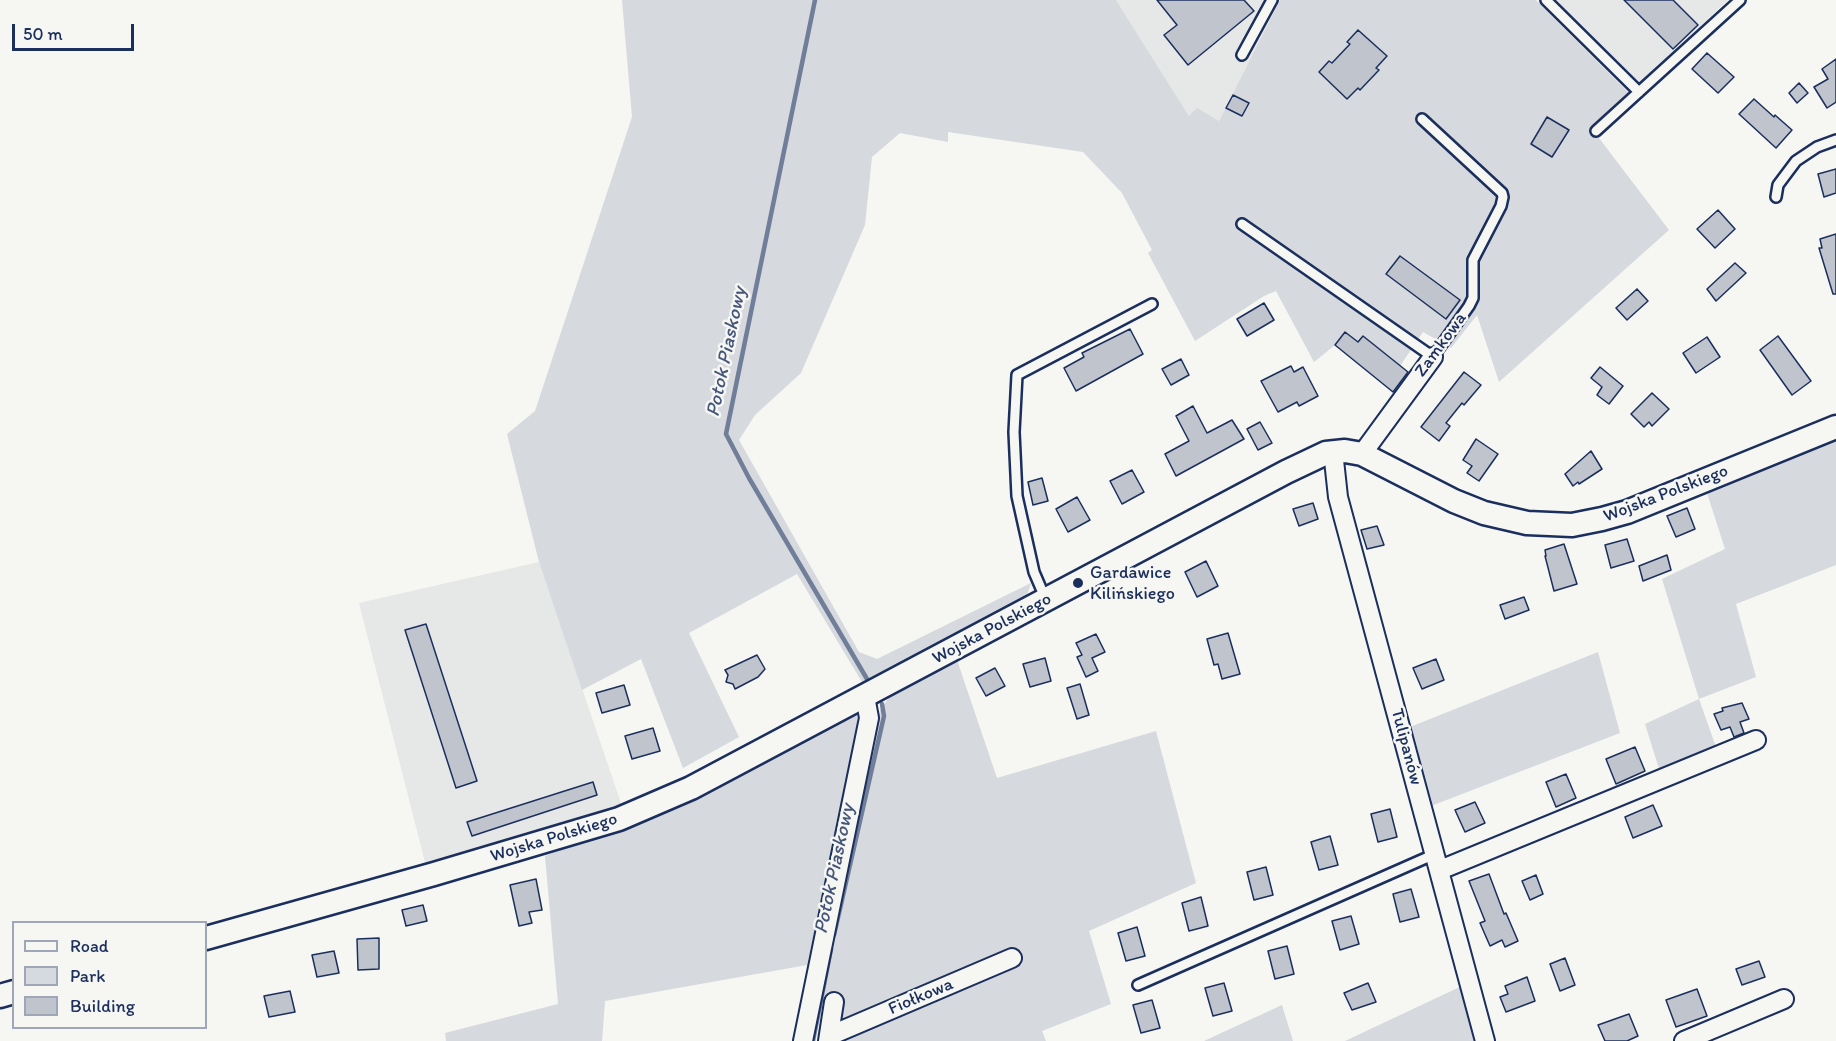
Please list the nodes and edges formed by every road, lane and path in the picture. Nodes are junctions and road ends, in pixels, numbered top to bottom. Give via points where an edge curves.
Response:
1 (1272, 0) edge
2 (1546, 0) edge
3 (1740, 0) edge
4 (1242, 55) dead end
5 (1638, 92) junction
6 (1422, 119) dead end
7 (1596, 131) dead end
8 (1836, 140) edge
9 (1776, 197) dead end
10 (1242, 224) dead end
11 (1152, 304) dead end
12 (1433, 357) junction
13 (1836, 427) edge
14 (1333, 451) junction
15 (1362, 454) junction
16 (1046, 600) junction
17 (865, 696) junction
18 (1756, 740) dead end
19 (1438, 862) junction
20 (207, 938) edge
21 (1012, 958) dead end
22 (1138, 985) dead end
23 (1784, 999) dead end
24 (834, 1002) dead end
25 (828, 1038) edge
26 (803, 1041) edge
27 (1485, 1041) edge
28 (1684, 1041) edge

1 - 4 lane
2 - 5 lane
3 - 5 lane
5 - 7 lane
6 - 12 lane, Zamkowa via 1503,197 1473,260 1473,297
8 - 9 lane via 1796,161 1778,185
10 - 12 lane
11 - 16 lane via 1017,375 1017,496 1034,572
12 - 15 street, Zamkowa
13 - 15 street, Wojska Polskiego via 1627,512 1572,525 1527,523 1484,513
14 - 15 street, Wojska Polskiego
14 - 16 street, Wojska Polskiego via 1286,472
14 - 19 street, Tulipanów via 1338,497
16 - 17 street, Wojska Polskiego
17 - 20 street, Wojska Polskiego via 691,788 619,819
17 - 26 street via 869,718
18 - 19 street
19 - 22 lane
19 - 27 street, Tulipanów
21 - 25 street, Fiołkowa
23 - 28 street
24 - 25 street, Fiołkowa

